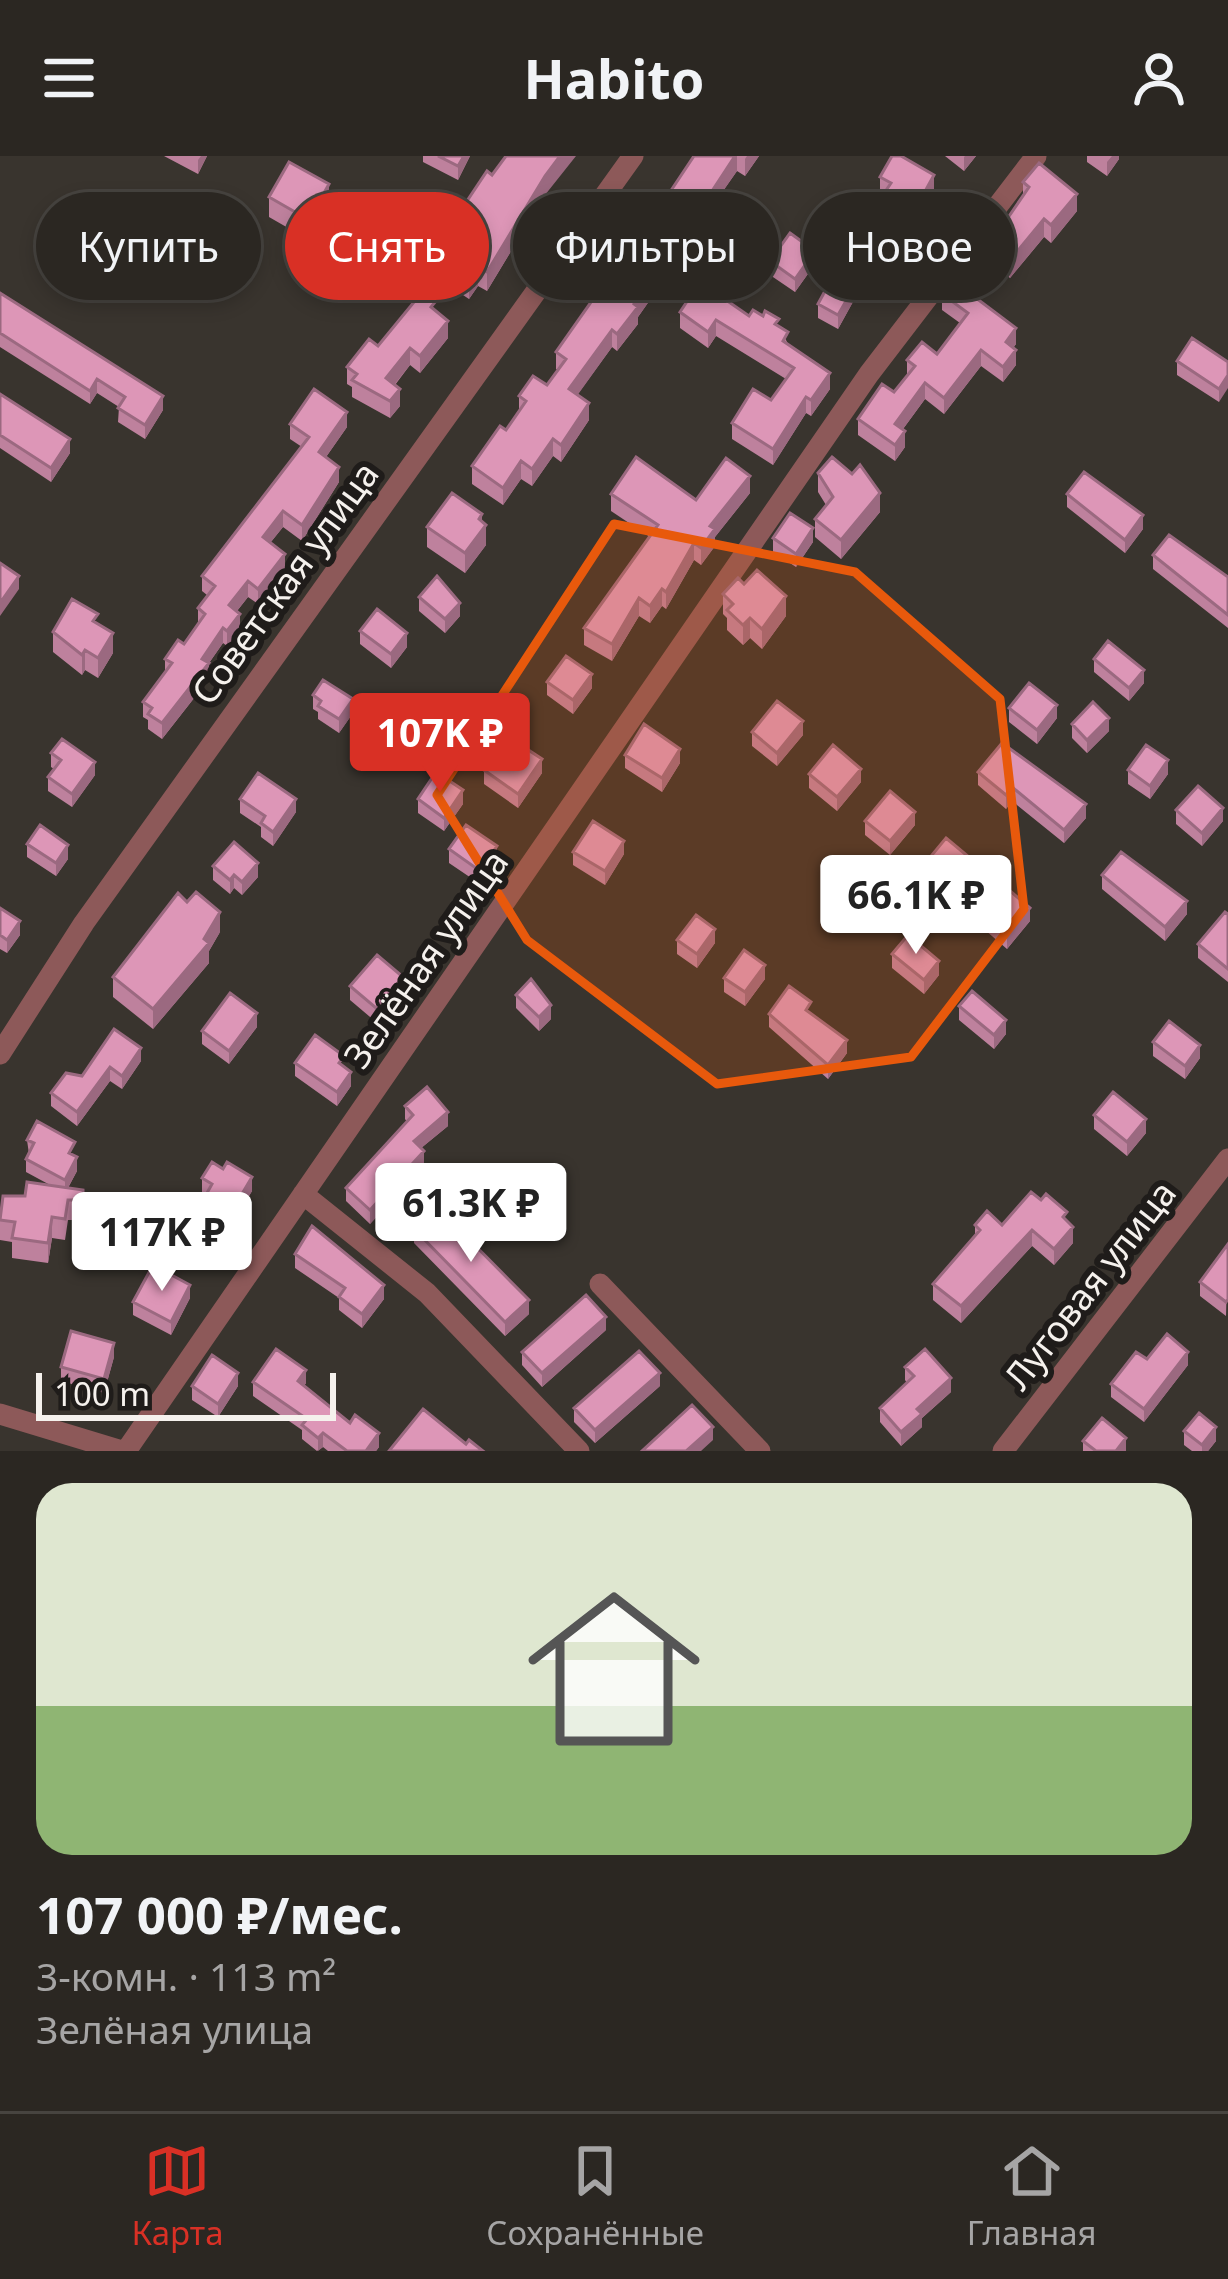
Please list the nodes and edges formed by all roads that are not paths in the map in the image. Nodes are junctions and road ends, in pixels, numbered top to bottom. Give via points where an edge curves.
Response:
1 (633, 156) edge
2 (1036, 156) edge
3 (0, 1054) edge
4 (1228, 1160) edge
5 (303, 1194) junction
6 (600, 1284) dead end
7 (0, 1414) edge
8 (124, 1451) edge
9 (579, 1451) edge
10 (760, 1451) edge
11 (1003, 1451) edge

1 - 3 street, Советская улица via 84,923
2 - 5 street, Зелёная улица via 869,374
4 - 11 street, Луговая улица
5 - 8 street, Зелёная улица
5 - 9 street via 427,1293
6 - 10 street
7 - 8 street

